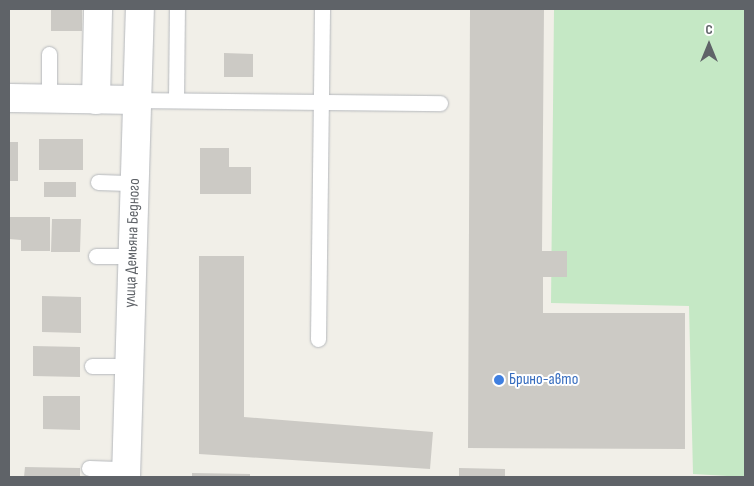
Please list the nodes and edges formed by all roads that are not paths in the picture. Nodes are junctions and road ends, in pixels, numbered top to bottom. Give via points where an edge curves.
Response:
1 (98, 9) edge
2 (140, 9) edge
3 (177, 9) edge
4 (322, 9) edge
5 (49, 54) dead end
6 (9, 98) edge
7 (49, 99) junction
8 (96, 100) junction
9 (138, 100) junction
10 (176, 100) junction
11 (321, 102) junction
12 (440, 103) dead end
13 (98, 182) dead end
14 (135, 183) junction
15 (96, 256) dead end
16 (133, 256) junction
17 (318, 339) dead end
18 (92, 366) dead end
19 (130, 366) junction
20 (89, 468) dead end
21 (126, 473) edge

1 - 8 main road
2 - 9 main road, улица Демьяна Бедного
3 - 10 lane
4 - 11 lane
5 - 7 lane
6 - 7 main road
7 - 8 main road
8 - 9 main road
9 - 10 lane
9 - 14 main road, улица Демьяна Бедного
10 - 11 lane
11 - 12 lane
11 - 17 lane
13 - 14 lane
14 - 16 main road, улица Демьяна Бедного
15 - 16 lane
16 - 19 main road, улица Демьяна Бедного
18 - 19 lane
19 - 21 main road, улица Демьяна Бедного
20 - 21 lane

